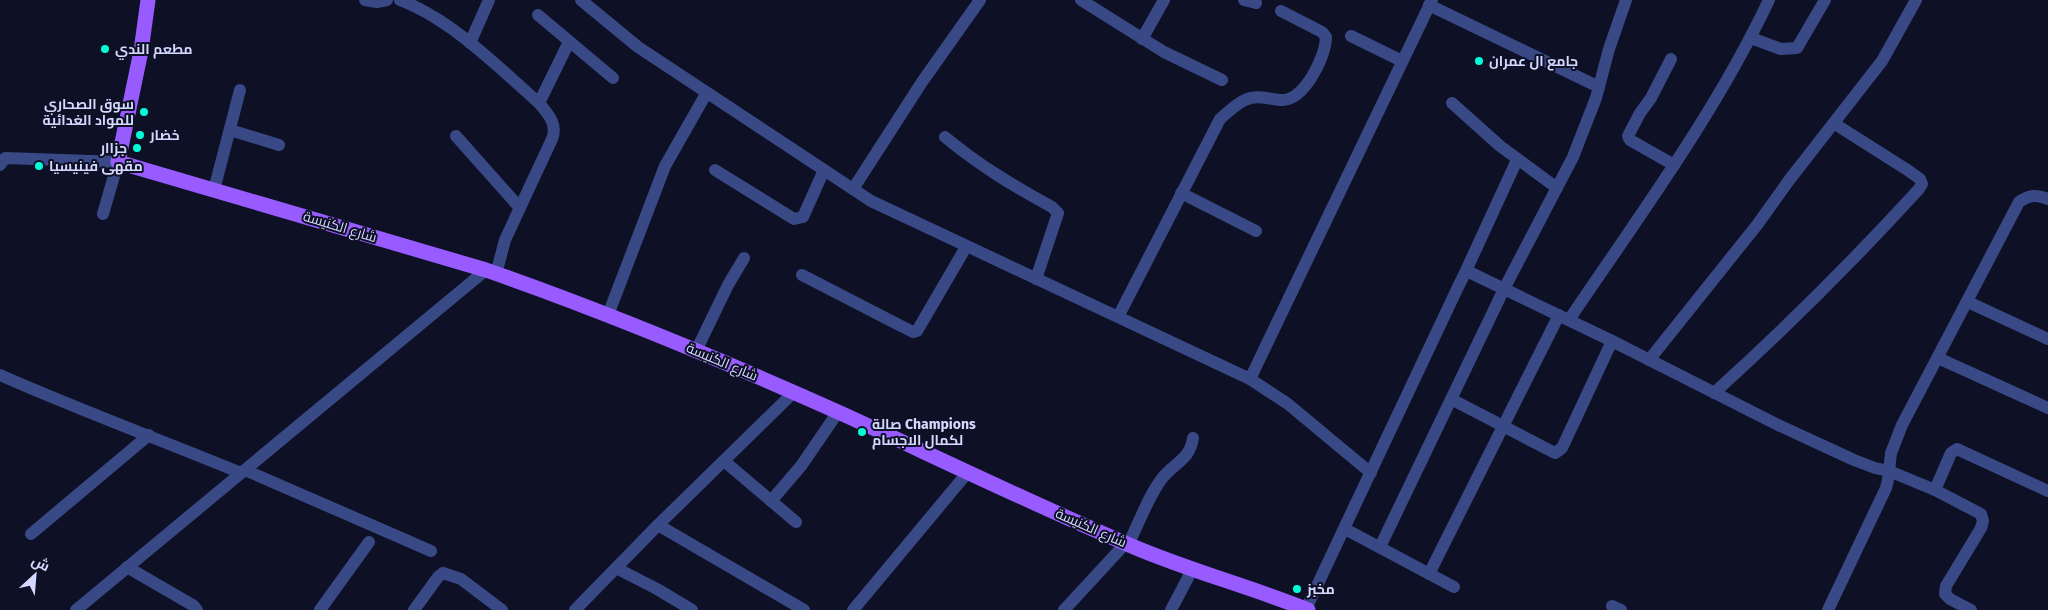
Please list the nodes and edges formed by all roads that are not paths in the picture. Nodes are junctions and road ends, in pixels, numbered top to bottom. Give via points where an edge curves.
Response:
1 (148, 0) edge
2 (365, 0) edge
3 (387, 0) edge
4 (400, 0) edge
5 (489, 0) edge
6 (581, 0) edge
7 (980, 0) edge
8 (1081, 0) edge
9 (1164, 0) edge
10 (1626, 0) edge
11 (1769, 0) edge
12 (1825, 0) edge
13 (1916, 0) edge
14 (1430, 3) edge
15 (424, 5) edge
16 (1281, 11) dead end
17 (538, 15) dead end
18 (1351, 36) dead end
19 (1751, 38) junction
20 (1142, 39) junction
21 (570, 42) junction
22 (470, 43) junction
23 (1671, 59) dead end
24 (1402, 62) junction
25 (613, 78) dead end
26 (1222, 80) dead end
27 (1599, 87) junction
28 (240, 90) dead end
29 (706, 94) junction
30 (1452, 102) dead end
31 (539, 103) junction
32 (1835, 124) junction
33 (230, 130) junction
34 (456, 136) dead end
35 (944, 137) dead end
36 (279, 145) dead end
37 (2, 160) edge
38 (1517, 160) junction
39 (118, 162) junction
40 (1674, 165) junction
41 (715, 170) dead end
42 (824, 170) junction
43 (1557, 188) junction
44 (853, 189) junction
45 (214, 190) junction
46 (1181, 193) junction
47 (2048, 199) edge
48 (520, 208) junction
49 (102, 214) dead end
50 (1256, 231) dead end
51 (966, 247) junction
52 (744, 258) dead end
53 (491, 272) junction
54 (802, 275) dead end
55 (1464, 275) junction
56 (1036, 279) junction
57 (1504, 289) junction
58 (1968, 302) junction
59 (608, 315) junction
60 (1564, 317) junction
61 (1118, 318) junction
62 (2048, 339) edge
63 (1612, 341) junction
64 (696, 351) junction
65 (1938, 358) junction
66 (1650, 360) junction
67 (0, 376) edge
68 (1250, 379) junction
69 (793, 393) junction
70 (1714, 393) junction
71 (1451, 399) junction
72 (2048, 408) edge
73 (838, 412) junction
74 (1502, 427) junction
75 (149, 435) junction
76 (1193, 438) dead end
77 (724, 461) junction
78 (1890, 471) junction
79 (243, 472) junction
80 (968, 472) junction
81 (1371, 473) junction
82 (1935, 490) junction
83 (2048, 491) edge
84 (771, 501) junction
85 (796, 522) dead end
86 (658, 525) junction
87 (1345, 529) junction
88 (31, 534) dead end
89 (369, 542) dead end
90 (1127, 544) junction
91 (1380, 548) junction
92 (431, 551) dead end
93 (127, 567) junction
94 (616, 568) junction
95 (1192, 570) junction
96 (1429, 574) junction
97 (1454, 587) dead end
98 (197, 609) edge
99 (1067, 609) edge
100 (76, 610) edge
101 (320, 610) edge
102 (414, 610) edge
103 (502, 610) edge
104 (575, 610) edge
105 (692, 610) edge
106 (804, 610) edge
107 (853, 610) edge
108 (1171, 610) edge
109 (1307, 610) edge
110 (1828, 610) edge
111 (1972, 610) edge

1 - 39 main road
2 - 3 street
4 - 15 street
5 - 22 street
6 - 29 street via 638,47
7 - 44 street
8 - 20 street
9 - 20 street
10 - 27 street
11 - 19 street
12 - 19 street via 1797,48 1781,49
13 - 32 street via 1882,61
14 - 24 street
14 - 27 street
15 - 22 street
16 - 46 street via 1326,37 1324,52 1311,80 1295,96 1284,100 1256,96 1245,100 1220,119
17 - 21 street
18 - 24 street
19 - 40 street
20 - 26 street
21 - 25 street
21 - 31 street
22 - 31 street
23 - 40 street via 1628,136
24 - 68 street
27 - 43 street via 1573,157
28 - 33 street
29 - 42 street
29 - 59 street via 665,166
30 - 38 street
31 - 48 street via 550,118 554,131
32 - 66 street
32 - 70 street via 1909,170 1920,179 1920,189 1858,256
33 - 36 street
33 - 45 street
34 - 48 street
35 - 56 street via 995,175 1058,213
37 - 39 street
38 - 43 street
38 - 55 street
39 - 45 main road, شارع الكنيسة
39 - 49 street
40 - 60 street
41 - 42 street via 794,219 799,219 805,213
42 - 44 street
43 - 57 street
44 - 51 street
45 - 53 main road, شارع الكنيسة
46 - 50 street
46 - 61 street
47 - 58 street via 2036,196 2019,202
48 - 53 street
51 - 54 street via 918,332
51 - 56 street
52 - 64 street
53 - 59 main road, شارع الكنيسة
53 - 79 street
55 - 57 street via 1469,272
55 - 81 street
56 - 61 street
57 - 60 street
57 - 71 street
58 - 62 street
58 - 65 street
59 - 64 main road, شارع الكنيسة
60 - 63 street
60 - 74 street
61 - 68 street
63 - 66 street
63 - 74 street via 1559,452 1551,452
64 - 69 main road, شارع الكنيسة
65 - 72 street
65 - 78 street via 1902,425 1891,453
66 - 70 street
67 - 75 street
68 - 81 street via 1288,404
69 - 73 main road, شارع الكنيسة
69 - 77 street
70 - 78 street via 1854,460
71 - 74 street
71 - 91 street
73 - 80 main road, شارع الكنيسة
73 - 84 street via 801,466
74 - 96 street
75 - 79 street
75 - 88 street
76 - 90 street via 1182,460 1157,485
77 - 84 street
77 - 86 street
78 - 82 street
78 - 110 street via 1886,488
79 - 92 street
79 - 93 street
80 - 90 main road, شارع الكنيسة
80 - 107 street
81 - 87 street
82 - 83 street via 1951,453 1957,449
82 - 111 street via 1981,514 1981,528 1946,586 1945,594
84 - 85 street
86 - 94 street
86 - 106 street
87 - 91 street
87 - 109 street
89 - 101 street
90 - 95 main road, شارع الكنيسة
90 - 99 street
91 - 96 street
93 - 98 street
93 - 100 street
94 - 104 street
94 - 105 street
95 - 108 street
95 - 109 main road, شارع الكنيسة
96 - 97 street
102 - 103 street via 443,573 460,579

